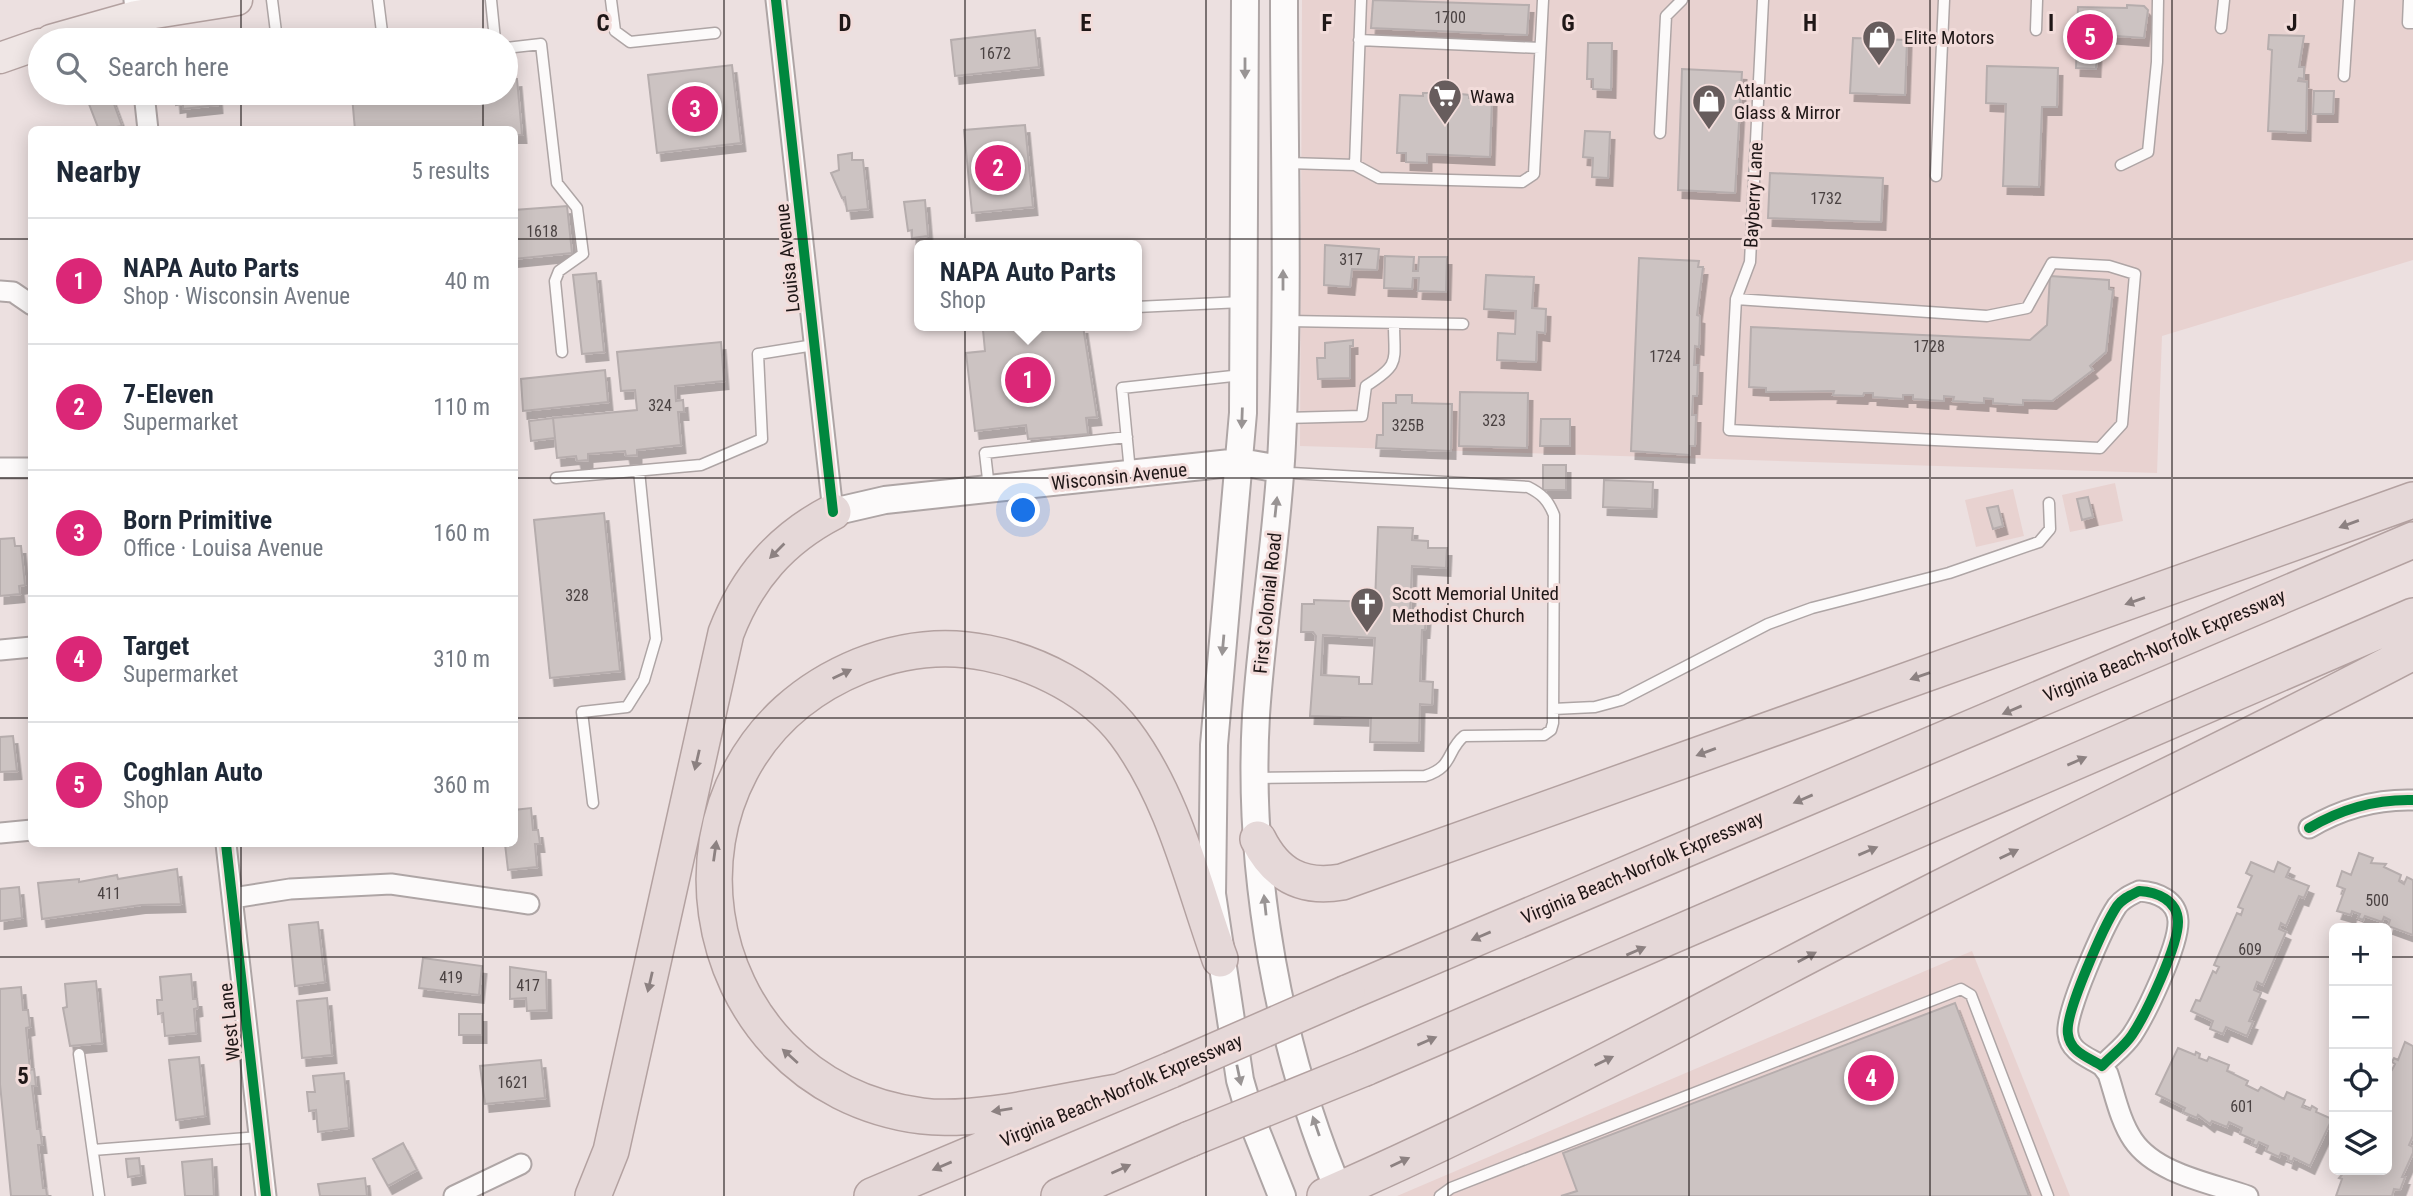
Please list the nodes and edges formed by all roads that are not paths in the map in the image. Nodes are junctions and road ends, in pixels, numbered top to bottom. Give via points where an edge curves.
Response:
1 (237, 0) edge
2 (272, 0) edge
3 (378, 0) edge
4 (491, 0) edge
5 (611, 0) edge
6 (775, 0) edge
7 (1245, 0) edge
8 (1284, 0) edge
9 (1361, 0) edge
10 (1543, 0) edge
11 (1682, 0) edge
12 (1763, 0) edge
13 (1944, 0) edge
14 (2037, 0) edge
15 (2158, 0) edge
16 (2224, 0) edge
17 (2349, 0) edge
18 (2409, 0) edge
19 (136, 19) edge
20 (2413, 23) edge
21 (100, 28) edge
22 (276, 28) edge
23 (382, 28) edge
24 (494, 28) edge
25 (2221, 28) dead end
26 (2036, 30) dead end
27 (715, 33) dead end
28 (1359, 40) junction
29 (518, 47) edge
30 (28, 48) edge
31 (1540, 48) junction
32 (0, 58) edge
33 (2344, 76) dead end
34 (145, 105) edge
35 (148, 126) edge
36 (1660, 133) dead end
37 (1284, 163) junction
38 (1355, 165) junction
39 (2121, 165) dead end
40 (1936, 176) dead end
41 (0, 291) edge
42 (1736, 299) junction
43 (28, 302) edge
44 (1243, 302) junction
45 (1142, 307) edge
46 (1283, 321) junction
47 (1394, 323) junction
48 (1462, 324) dead end
49 (814, 345) junction
50 (562, 352) dead end
51 (1243, 375) junction
52 (1283, 418) junction
53 (1127, 436) junction
54 (1240, 462) junction
55 (0, 468) edge
56 (28, 468) edge
57 (1280, 469) junction
58 (639, 471) junction
59 (1130, 474) junction
60 (556, 478) dead end
61 (989, 490) junction
62 (2413, 500) edge
63 (2049, 503) dead end
64 (833, 512) junction
65 (2413, 540) edge
66 (2413, 616) edge
67 (28, 647) edge
68 (0, 650) edge
69 (2413, 652) edge
70 (1553, 709) junction
71 (1255, 778) junction
72 (2413, 800) edge
73 (593, 803) dead end
74 (2309, 828) dead end
75 (28, 830) edge
76 (0, 833) edge
77 (1258, 839) junction
78 (226, 847) edge
79 (233, 898) junction
80 (529, 904) dead end
81 (1220, 959) junction
82 (79, 1054) dead end
83 (2102, 1066) junction
84 (1118, 1092) junction
85 (260, 1137) junction
86 (93, 1150) junction
87 (521, 1164) dead end
88 (1334, 1194) edge
89 (99, 1196) edge
90 (266, 1196) edge
91 (454, 1196) edge
92 (593, 1196) edge
93 (872, 1196) edge
94 (1059, 1196) edge
95 (1282, 1196) edge
96 (1440, 1196) edge
97 (2048, 1196) edge
98 (2248, 1196) edge

1 - 19 main road
2 - 22 lane
3 - 23 lane
4 - 24 lane
5 - 27 lane via 615,30 630,41
6 - 49 street, Louisa Avenue
7 -> 44 main road, First Colonial Road
8 - 37 main road, First Colonial Road
9 - 28 lane
10 - 31 lane
11 - 36 lane via 1666,16
12 - 42 lane, Bayberry Lane via 1750,262
13 - 40 lane
14 - 26 lane
15 - 39 lane via 2148,152
16 - 25 lane
17 - 33 lane
18 - 20 lane via 2408,23
19 - 21 main road
28 - 31 lane
28 - 38 lane
29 - 50 lane via 541,44 557,183 577,208 583,254 559,271 555,281
30 - 32 main road
31 - 38 lane via 1534,174 1522,181 1379,178
34 - 35 street
37 - 38 lane
46 -> 37 main road, First Colonial Road
41 - 43 street via 13,292
42 - 42 lane, Bayberry Lane via 1729,430 2100,448 2122,424 2135,274 2109,266 2052,263 2027,308 1987,316
44 - 45 lane
44 - 51 main road, First Colonial Road
46 - 47 lane
46 - 52 main road, First Colonial Road
47 - 48 lane
47 - 52 lane via 1394,364 1366,386 1362,416
49 - 58 lane via 758,354 762,439 701,465
49 - 64 street, Louisa Avenue
51 - 53 lane via 1122,388
51 -> 54 main road, First Colonial Road
52 - 57 main road, First Colonial Road
53 - 59 lane
53 - 61 lane via 985,453
54 - 57 main road, Wisconsin Avenue
54 - 59 main road, Wisconsin Avenue
54 -> 81 main road, First Colonial Road via 1213,758 1212,894
55 - 56 street
57 - 70 lane via 1292,474 1528,487 1540,493 1554,515
71 -> 57 main road, First Colonial Road via 1256,716
58 - 60 lane
58 - 73 lane via 656,639 645,680 627,706 582,712
59 - 61 main road, Wisconsin Avenue
61 - 64 main road, Wisconsin Avenue via 885,500
62 -> 77 highway via 1342,882 1323,885 1290,878
63 - 70 lane via 2050,529 2039,542 1949,573 1768,624 1621,700 1595,707
64 -> 92 highway via 805,527 768,559 748,586 726,633 611,1151
65 -> 84 highway, Virginia Beach-Norfolk Expressway, bridge
94 -> 66 highway, bridge
67 - 68 street
88 -> 69 highway
70 - 71 lane via 1550,730 1544,735 1464,736 1448,763 1424,776
71 - 77 main road, First Colonial Road
72 - 74 street via 2355,807
75 - 76 street
88 -> 77 main road, First Colonial Road via 1283,1021
78 - 79 street, West Lane
79 - 80 street via 290,889 391,884
79 - 85 street, West Lane
84 -> 81 highway via 971,1115 925,1116 862,1101 827,1083 778,1045 756,1018 728,964 713,897 718,828 741,771 761,739 785,711 809,693 842,674 896,655 940,649 975,651 1009,657 1044,671 1110,716 1147,767 1170,815
81 -> 95 main road, First Colonial Road via 1240,1080
82 - 86 lane
83 - 83 street via 2073,1047 2068,1024 2086,972 2118,905 2139,891 2152,892 2175,909 2174,942 2158,986 2131,1037
83 - 98 street via 2131,1138 2143,1153 2159,1164
84 -> 93 highway, Virginia Beach-Norfolk Expressway
85 - 86 lane
85 - 90 street, West Lane
86 - 89 lane
87 - 91 street
96 - 97 lane via 1961,989 1972,995

